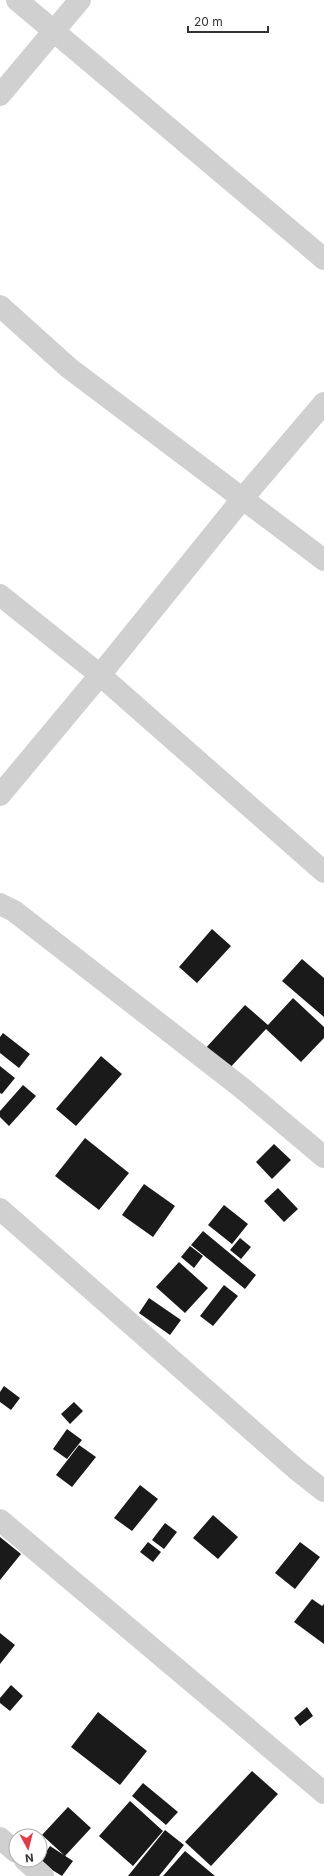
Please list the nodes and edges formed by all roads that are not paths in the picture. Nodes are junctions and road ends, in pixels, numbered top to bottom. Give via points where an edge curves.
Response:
1 (17, 0) edge
2 (80, 0) edge
3 (54, 32) junction
4 (0, 95) edge
5 (324, 259) edge
6 (0, 306) edge
7 (324, 403) edge
8 (243, 498) junction
9 (324, 560) edge
10 (0, 595) edge
11 (100, 675) junction
12 (0, 795) edge
13 (324, 872) edge
14 (0, 904) edge
15 (324, 1158) edge
16 (0, 1209) edge
17 (324, 1491) edge
18 (0, 1520) edge
19 (324, 1793) edge
20 (0, 1838) edge
21 (8, 1845) edge
22 (34, 1868) edge
23 (43, 1876) edge

1 - 3 street
2 - 3 street
3 - 4 street
3 - 5 street
6 - 8 street via 68,368
7 - 8 street
8 - 9 street
8 - 11 street
10 - 11 street
11 - 12 street
11 - 13 street
14 - 15 street via 14,911 242,1088
16 - 17 street
18 - 19 street
20 - 21 street
22 - 23 street

